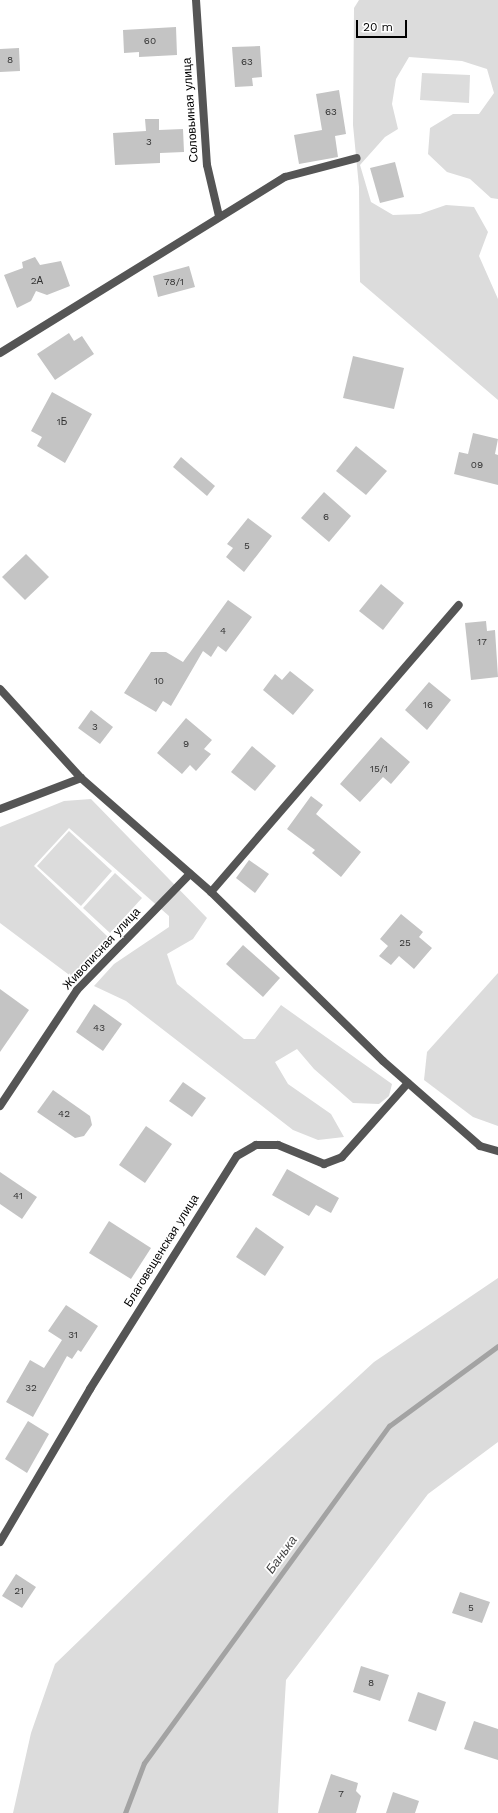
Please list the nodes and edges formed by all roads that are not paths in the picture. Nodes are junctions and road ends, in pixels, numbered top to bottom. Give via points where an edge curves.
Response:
1 (196, 0) edge
2 (357, 158) dead end
3 (219, 216) junction
4 (0, 353) edge
5 (459, 606) dead end
6 (0, 689) edge
7 (81, 778) junction
8 (0, 810) edge
9 (190, 874) junction
10 (211, 892) junction
11 (408, 1083) junction
12 (0, 1106) edge
13 (498, 1151) edge
14 (0, 1542) edge

1 - 3 street, Соловьиная улица via 207,165
2 - 3 street via 285,177
3 - 4 street
5 - 10 street
6 - 7 street
7 - 8 street
7 - 9 street
9 - 10 street
9 - 12 street, Живописная улица via 77,990
10 - 11 street
11 - 13 street via 480,1146
11 - 14 street, Благовещенская улица via 342,1157 324,1164 278,1144 256,1145 237,1156 90,1389

